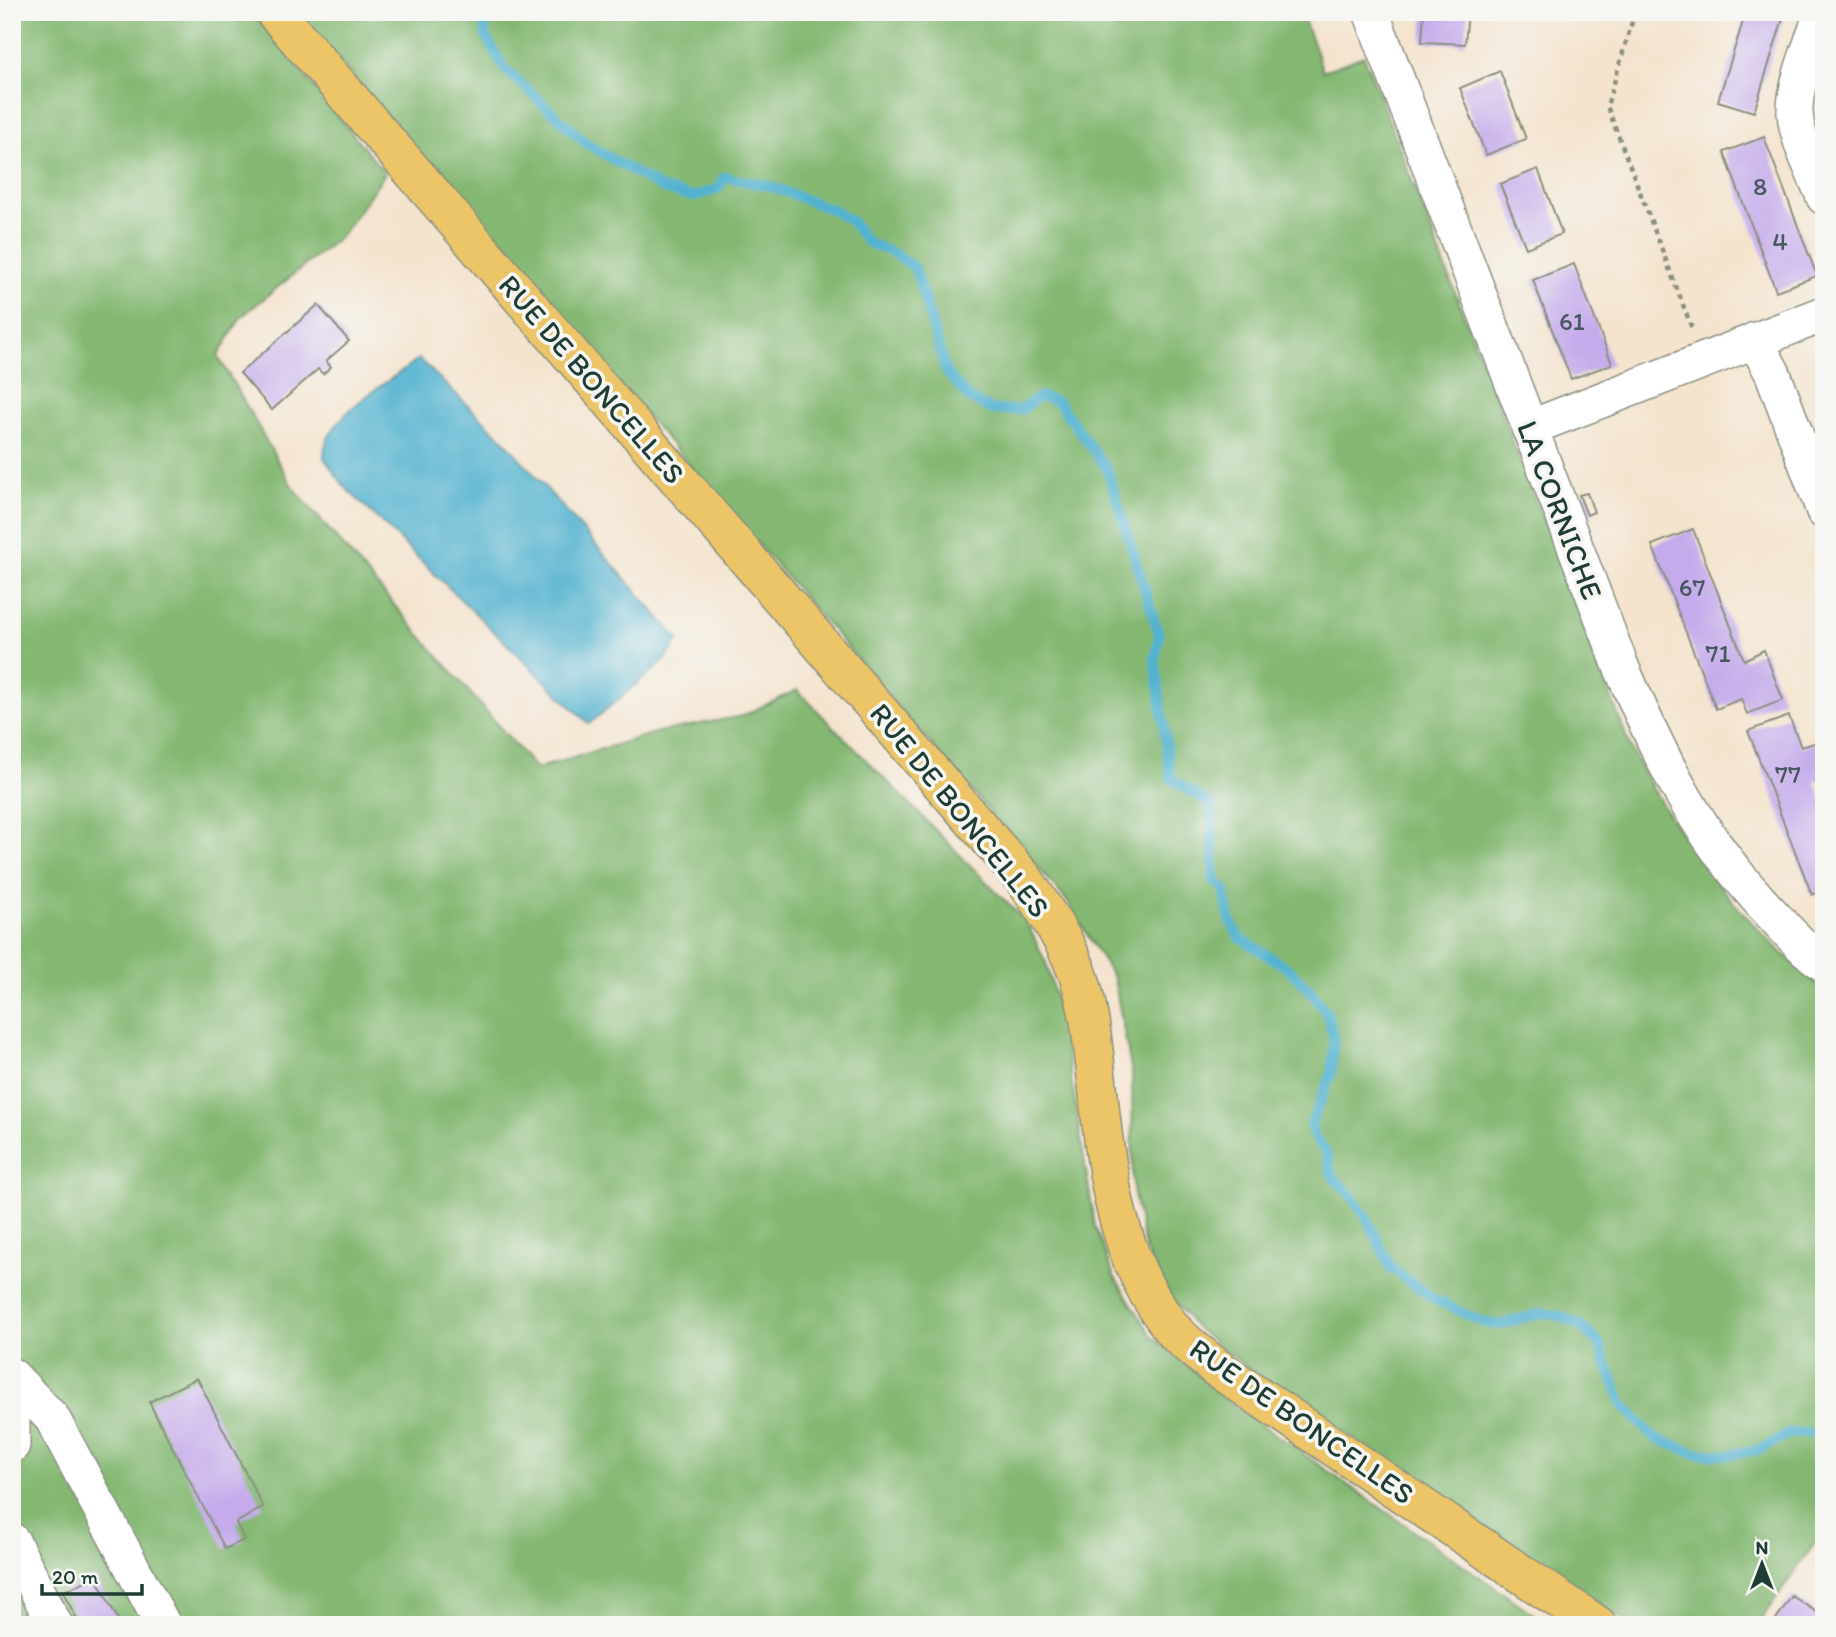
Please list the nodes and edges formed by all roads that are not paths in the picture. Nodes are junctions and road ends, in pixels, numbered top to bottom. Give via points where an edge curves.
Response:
1 (275, 12) edge
2 (1371, 12) edge
3 (1822, 12) edge
4 (1824, 197) edge
5 (1824, 314) edge
6 (1755, 340) junction
7 (1529, 429) junction
8 (1824, 511) edge
9 (1824, 964) edge
10 (12, 1376) edge
11 (12, 1390) edge
12 (12, 1445) edge
13 (12, 1541) edge
14 (55, 1625) edge
15 (163, 1625) edge
16 (1597, 1625) edge

1 - 16 main road, RUE DE BONCELLES via 1024,878 1059,932 1080,981 1094,1053 1107,1176 1118,1219 1147,1290 1171,1327 1217,1368
2 - 7 street, LA CORNICHE
3 - 4 street via 1795,112
5 - 6 street
6 - 7 street
6 - 8 street via 1773,374
7 - 9 street, LA CORNICHE via 1620,664 1671,778 1734,874
10 - 15 street via 52,1418
11 - 12 street
13 - 14 street

